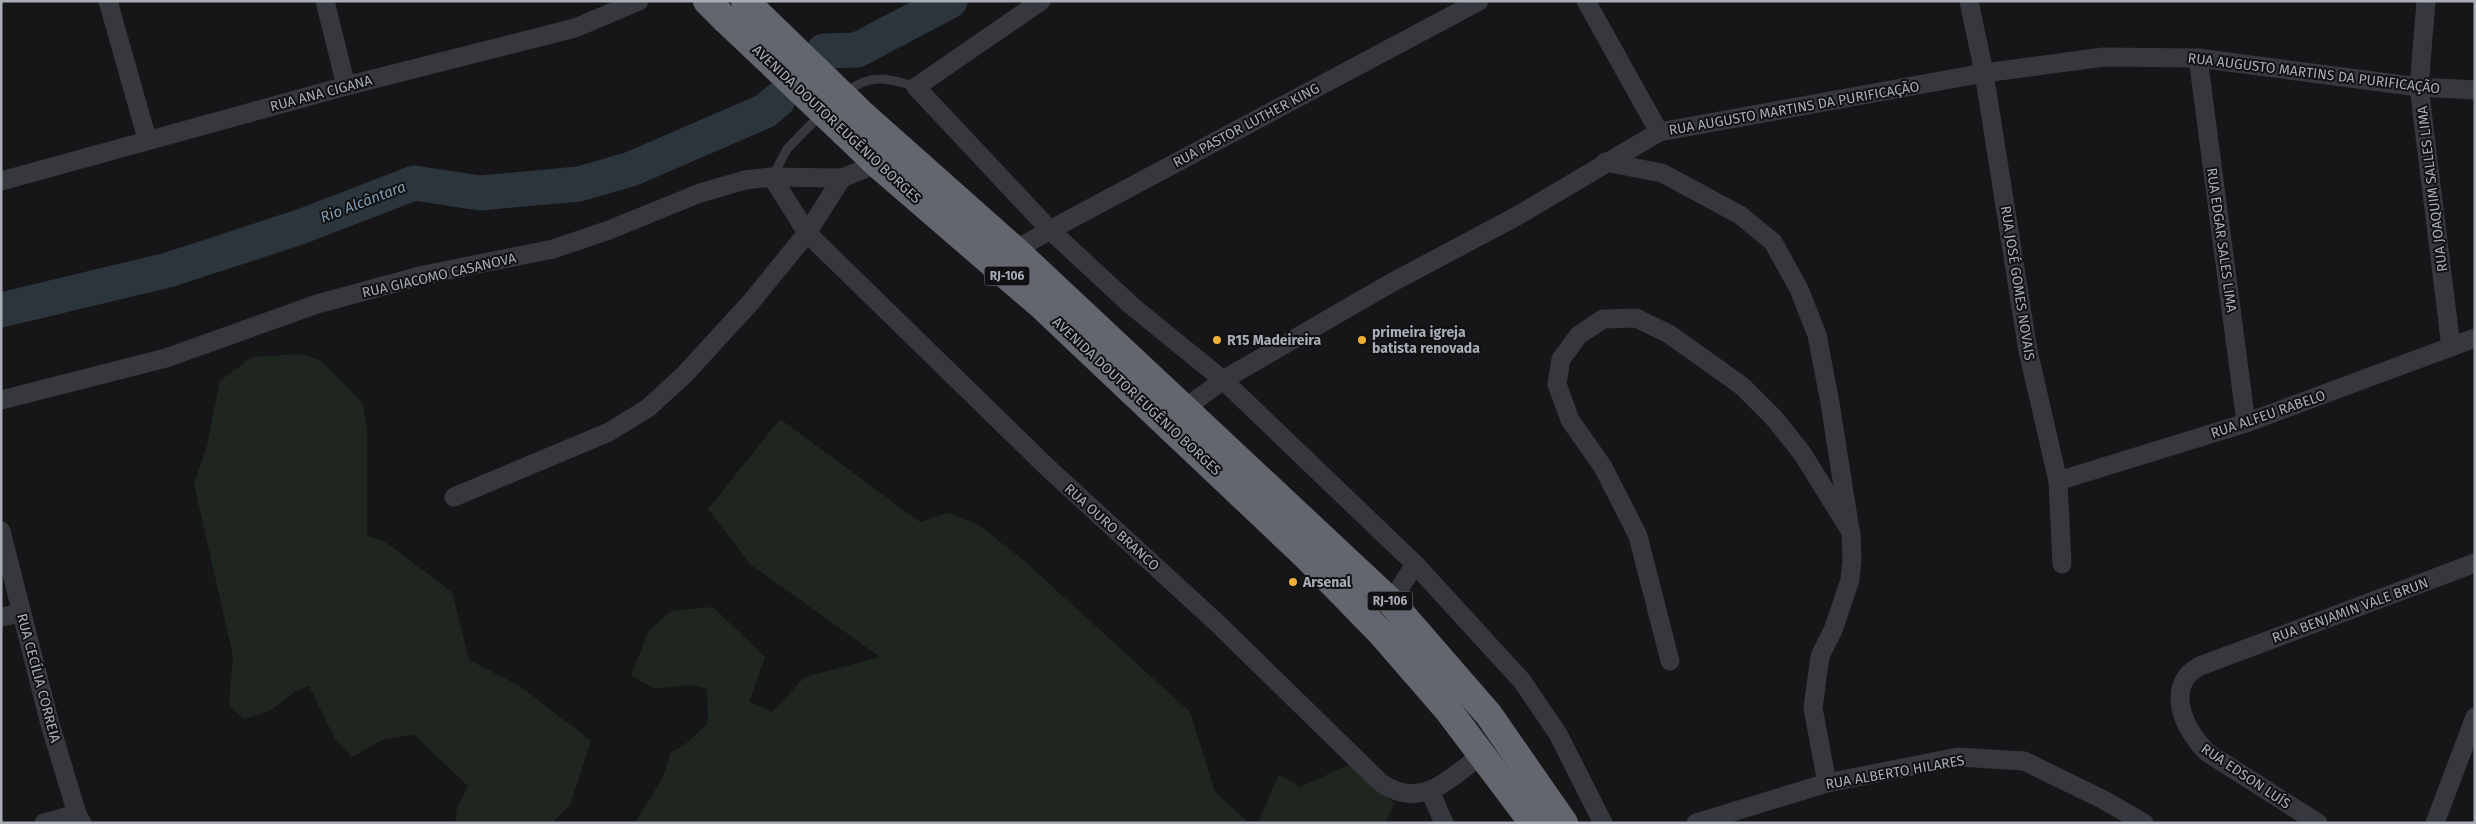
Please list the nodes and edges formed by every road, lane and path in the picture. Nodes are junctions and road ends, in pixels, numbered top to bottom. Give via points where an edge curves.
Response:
1 (108, 1) edge
2 (325, 1) edge
3 (639, 1) edge
4 (746, 1) edge
5 (1041, 1) edge
6 (1479, 1) edge
7 (1586, 1) edge
8 (1969, 1) edge
9 (2426, 1) edge
10 (716, 10) edge
11 (2198, 58) junction
12 (1984, 73) junction
13 (346, 86) junction
14 (916, 87) junction
15 (2419, 87) junction
16 (2475, 90) edge
17 (854, 124) junction
18 (1659, 132) junction
19 (147, 139) junction
20 (1605, 162) junction
21 (878, 164) junction
22 (772, 177) junction
23 (842, 178) junction
24 (1, 180) edge
25 (1050, 230) junction
26 (807, 233) junction
27 (1015, 250) junction
28 (2475, 338) edge
29 (2451, 347) junction
30 (1222, 380) junction
31 (1, 400) edge
32 (1184, 409) junction
33 (2246, 423) junction
34 (2058, 481) junction
35 (454, 497) dead end
36 (1, 531) edge
37 (1851, 532) junction
38 (2475, 563) edge
39 (1415, 564) junction
40 (2062, 564) dead end
41 (1391, 602) junction
42 (21, 613) junction
43 (1, 617) edge
44 (2226, 656) joint
45 (1670, 661) dead end
46 (2475, 717) edge
47 (1483, 754) junction
48 (1827, 783) junction
49 (1430, 791) junction
50 (80, 818) edge
51 (44, 823) edge
52 (1444, 823) edge
53 (1533, 823) edge
54 (1564, 823) edge
55 (1603, 823) edge
56 (1696, 823) edge
57 (2144, 823) edge
58 (2318, 823) edge
59 (2435, 823) edge

1 - 19 street
2 - 13 street
3 - 13 street, RUA ANA CIGANA via 575,28
4 - 17 highway, AVENIDA DOUTOR EUGÊNIO BORGES / RJ-106, bridge
5 - 14 street
6 - 25 street, RUA PASTOR LUTHER KING
7 - 18 street
8 - 12 street, RUA JOSÉ GOMES NOVAIS
9 - 15 street, RUA JOAQUIM SALLES LIMA
10 - 17 highway, AVENIDA DOUTOR EUGÊNIO BORGES / RJ-106, bridge
11 - 12 street, RUA AUGUSTO MARTINS DA PURIFICAÇÃO via 2104,57
11 - 15 street, RUA AUGUSTO MARTINS DA PURIFICAÇÃO
11 - 33 street, RUA EDGAR SALES LIMA
12 - 18 street, RUA AUGUSTO MARTINS DA PURIFICAÇÃO
12 - 34 street, RUA JOSÉ GOMES NOVAIS via 2028,352
13 - 19 street, RUA ANA CIGANA
14 - 22 lane via 891,78 872,79 852,88 786,148
14 - 25 street
15 - 16 street, RUA AUGUSTO MARTINS DA PURIFICAÇÃO
15 - 29 street, RUA JOAQUIM SALLES LIMA
17 - 21 highway, AVENIDA DOUTOR EUGÊNIO BORGES / RJ-106
17 - 27 highway, AVENIDA DOUTOR EUGÊNIO BORGES / RJ-106
18 - 20 street, RUA AUGUSTO MARTINS DA PURIFICAÇÃO
19 - 24 street, RUA ANA CIGANA
20 - 30 street, RUA AUGUSTO MARTINS DA PURIFICAÇÃO via 1516,216 1390,283
20 - 37 street via 1662,174 1740,215 1773,242 1799,289 1817,335
21 - 23 street, RUA GIACOMO CASANOVA
21 - 47 highway, AVENIDA DOUTOR EUGÊNIO BORGES / RJ-106 via 1042,307 1305,555 1382,634
22 - 23 street, RUA GIACOMO CASANOVA
22 - 26 street, RUA OURO BRANCO
22 - 31 street, RUA GIACOMO CASANOVA via 745,180 700,193 553,249 424,275 326,302 166,358
23 - 26 street
25 - 27 street, RUA PASTOR LUTHER KING
25 - 30 street via 1132,306
26 - 35 street via 685,374 648,408 608,432
26 - 49 street, RUA OURO BRANCO via 1048,468 1216,622 1381,783 1394,792 1408,795
27 - 32 highway, AVENIDA DOUTOR EUGÊNIO BORGES / RJ-106
28 - 29 street, RUA ALFEU RABELO
29 - 33 street, RUA ALFEU RABELO
30 - 32 street, RUA AUGUSTO MARTINS DA PURIFICAÇÃO
30 - 39 street
32 - 41 highway, AVENIDA DOUTOR EUGÊNIO BORGES / RJ-106
33 - 34 street, RUA ALFEU RABELO
34 - 40 street, RUA JOSÉ GOMES NOVAIS
36 - 42 street, RUA CECÍLIA CORREIA
37 - 45 street via 1802,453 1774,418 1742,386 1712,363 1669,334 1636,318 1603,320 1579,336 1561,359 1557,384 1570,420 1603,467 1638,536
37 - 48 street via 1850,580 1833,630 1820,656 1813,708
38 - 44 street, RUA BENJAMIN VALE BRUN
39 - 41 street
39 - 55 street via 1522,682 1558,734
41 - 54 highway, AVENIDA DOUTOR EUGÊNIO BORGES / RJ-106 via 1489,715
42 - 43 street
42 - 50 street, RUA CECÍLIA CORREIA via 50,724
44 - 58 street, RUA EDSON LUÍS via 2188,672 2182,681 2180,702 2187,726 2208,754
46 - 59 street
47 - 49 street, RUA OURO BRANCO
47 - 53 highway, AVENIDA DOUTOR EUGÊNIO BORGES / RJ-106
48 - 56 street, RUA ALBERTO HILARES
48 - 57 street, RUA ALBERTO HILARES via 1958,757 2024,761
49 - 52 street
50 - 51 street

